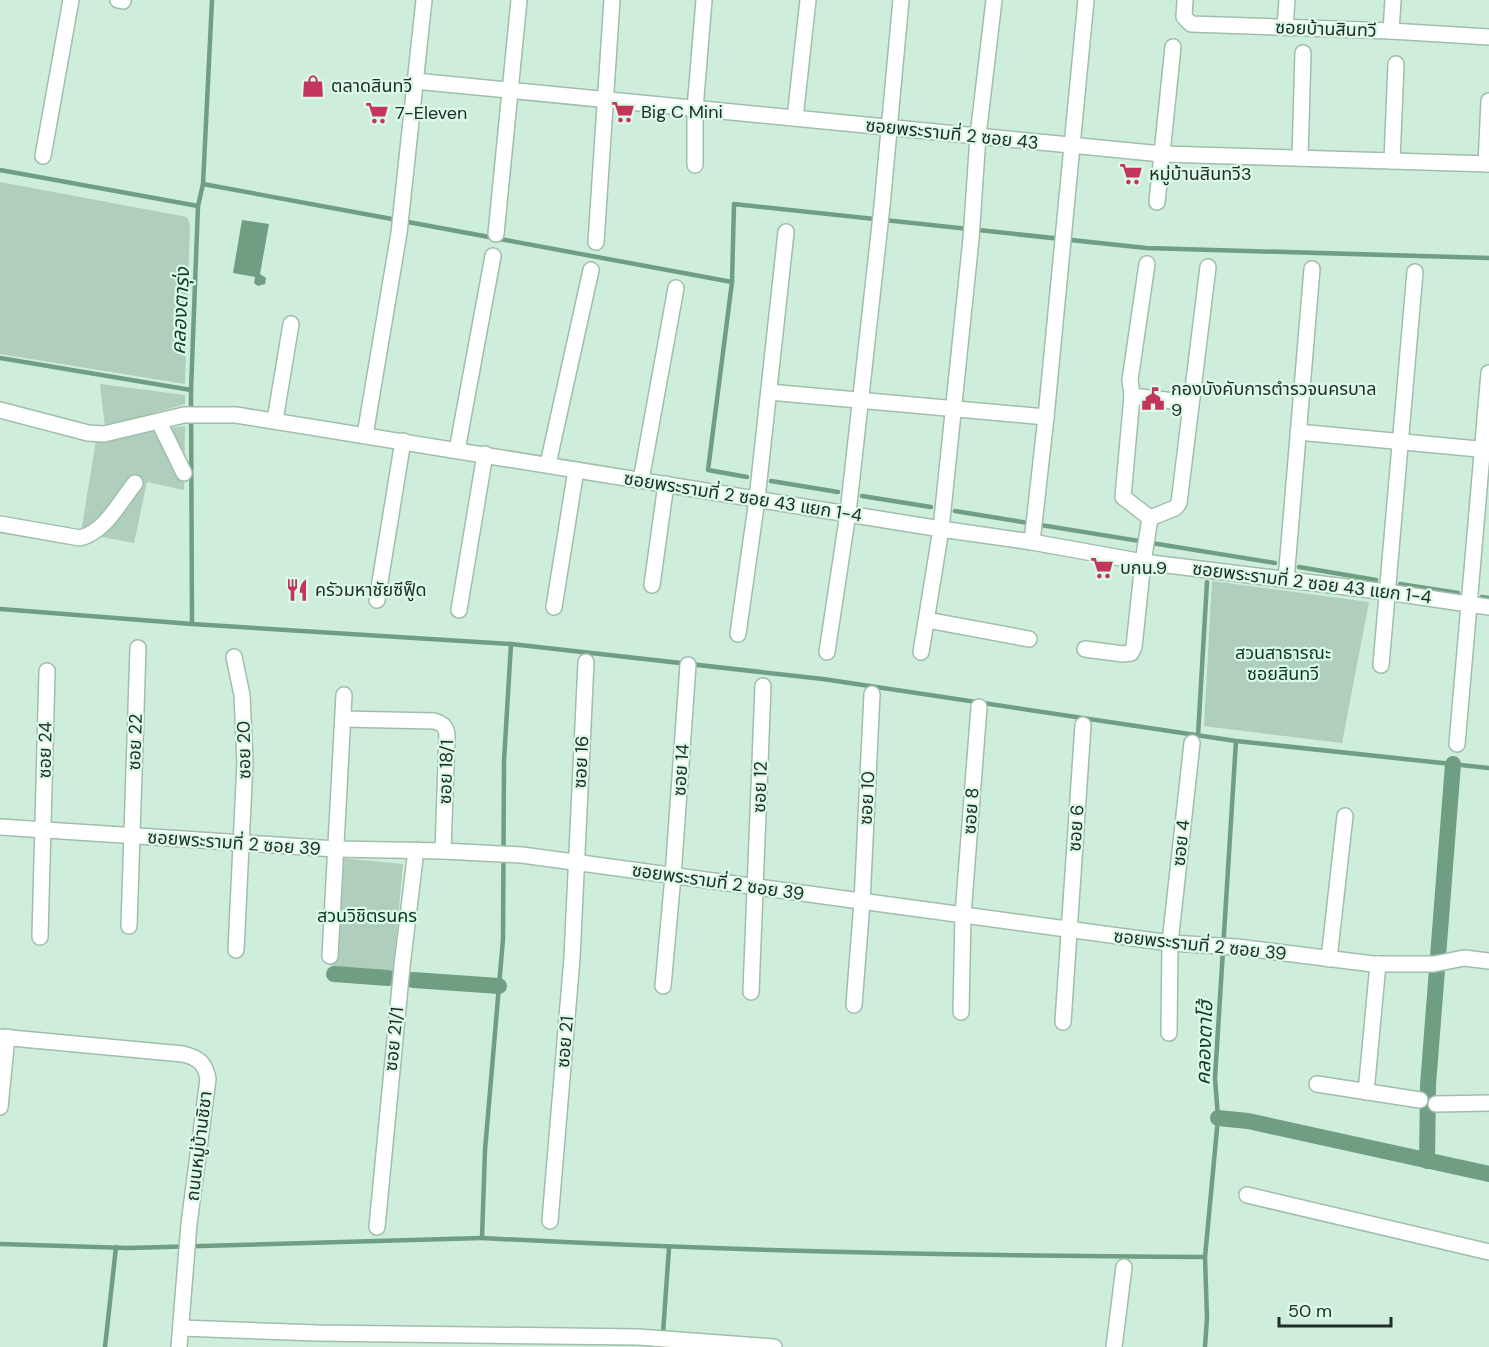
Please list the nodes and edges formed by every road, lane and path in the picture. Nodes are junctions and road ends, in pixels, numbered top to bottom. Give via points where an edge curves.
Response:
1 (71, 0) edge
2 (118, 0) edge
3 (424, 0) edge
4 (519, 0) edge
5 (612, 0) edge
6 (704, 0) edge
7 (808, 0) edge
8 (902, 0) edge
9 (994, 0) edge
10 (1086, 0) edge
11 (1185, 0) edge
12 (1287, 0) edge
13 (1393, 0) edge
14 (123, 1) edge
15 (1285, 27) junction
16 (1391, 31) junction
17 (1489, 37) edge
18 (1173, 47) dead end
19 (1304, 53) dead end
20 (1396, 64) dead end
21 (416, 81) junction
22 (510, 90) junction
23 (605, 100) junction
24 (1489, 101) edge
25 (695, 109) junction
26 (795, 118) junction
27 (888, 128) junction
28 (978, 136) junction
29 (1073, 146) junction
30 (1162, 154) junction
31 (43, 156) dead end
32 (1300, 158) junction
33 (1392, 161) junction
34 (1488, 164) edge
35 (695, 165) dead end
36 (1157, 202) dead end
37 (786, 232) dead end
38 (496, 234) dead end
39 (596, 242) dead end
40 (493, 256) dead end
41 (1147, 264) dead end
42 (1208, 267) dead end
43 (1312, 269) dead end
44 (591, 270) dead end
45 (1415, 272) dead end
46 (676, 288) dead end
47 (291, 324) dead end
48 (1489, 373) edge
49 (769, 392) junction
50 (1132, 396) junction
51 (861, 399) junction
52 (1191, 403) junction
53 (0, 410) edge
54 (952, 410) junction
55 (1046, 417) junction
56 (275, 420) junction
57 (159, 422) junction
58 (1298, 432) junction
59 (365, 435) junction
60 (403, 441) junction
61 (1400, 442) junction
62 (457, 450) junction
63 (1486, 450) edge
64 (485, 454) junction
65 (548, 464) junction
66 (576, 470) junction
67 (184, 473) dead end
68 (641, 480) junction
69 (135, 483) dead end
70 (666, 484) junction
71 (757, 499) junction
72 (848, 513) junction
73 (1150, 518) junction
74 (0, 524) edge
75 (941, 529) junction
76 (1032, 542) junction
77 (1143, 562) junction
78 (1286, 580) junction
79 (652, 585) dead end
80 (1387, 592) junction
81 (377, 600) dead end
82 (1469, 604) junction
83 (554, 607) dead end
84 (1489, 607) edge
85 (459, 610) dead end
86 (927, 620) junction
87 (738, 634) dead end
88 (1029, 639) dead end
89 (138, 648) dead end
90 (1085, 649) dead end
91 (827, 652) dead end
92 (921, 652) dead end
93 (234, 657) dead end
94 (586, 662) dead end
95 (1381, 664) dead end
96 (688, 665) dead end
97 (47, 671) dead end
98 (763, 686) dead end
99 (872, 694) dead end
100 (344, 695) dead end
101 (979, 707) dead end
102 (343, 719) junction
103 (1083, 725) dead end
104 (1192, 743) dead end
105 (1457, 744) dead end
106 (1345, 816) dead end
107 (0, 827) edge
108 (44, 829) junction
109 (133, 836) junction
110 (242, 844) junction
111 (336, 849) junction
112 (416, 850) junction
113 (443, 851) junction
114 (576, 862) junction
115 (673, 876) junction
116 (756, 888) junction
117 (862, 902) junction
118 (963, 915) junction
119 (129, 926) dead end
120 (1070, 930) junction
121 (40, 937) dead end
122 (1170, 943) junction
123 (236, 950) dead end
124 (330, 956) dead end
125 (1329, 959) junction
126 (1489, 961) edge
127 (1378, 964) junction
128 (663, 986) dead end
129 (751, 992) dead end
130 (854, 1005) dead end
131 (961, 1012) dead end
132 (1063, 1022) dead end
133 (1169, 1033) dead end
134 (4, 1037) edge
135 (1317, 1084) dead end
136 (1366, 1092) junction
137 (1420, 1100) dead end
138 (1489, 1103) edge
139 (1436, 1104) dead end
140 (0, 1107) edge
141 (1247, 1195) dead end
142 (550, 1221) dead end
143 (377, 1227) dead end
144 (1489, 1252) edge
145 (1124, 1267) dead end
146 (180, 1328) junction
147 (318, 1340) edge
148 (530, 1341) edge
149 (746, 1345) edge
150 (179, 1347) edge
151 (774, 1347) edge
152 (1114, 1347) edge

1 - 31 street
2 - 14 street
3 - 21 street
4 - 22 street
5 - 23 street
6 - 25 street
7 - 26 street
8 - 27 street
9 - 28 street
10 - 29 street
11 - 15 street, ซอยบ้านสินทวี via 1184,17 1191,24
12 - 15 street
13 - 16 street
15 - 16 street, ซอยบ้านสินทวี
16 - 17 street, ซอยบ้านสินทวี
18 - 30 street
19 - 32 street
20 - 33 street
21 - 22 street, ซอยพระรามที่ 2 ซอย 43
21 - 59 street via 399,233
22 - 23 street, ซอยพระรามที่ 2 ซอย 43
22 - 38 street
23 - 25 street, ซอยพระรามที่ 2 ซอย 43
23 - 39 street
24 - 34 street
25 - 26 street, ซอยพระรามที่ 2 ซอย 43
25 - 35 street
26 - 27 street, ซอยพระรามที่ 2 ซอย 43
27 - 28 street, ซอยพระรามที่ 2 ซอย 43
27 - 51 street
28 - 29 street, ซอยพระรามที่ 2 ซอย 43
28 - 54 street
29 - 30 street, ซอยพระรามที่ 2 ซอย 43
29 - 55 street
30 - 32 street, ซอยพระรามที่ 2 ซอย 43
30 - 36 street
32 - 33 street, ซอยพระรามที่ 2 ซอย 43
33 - 34 street, ซอยพระรามที่ 2 ซอย 43
37 - 49 street
40 - 62 street
41 - 50 street via 1130,380
42 - 52 street
43 - 58 street
44 - 65 street
45 - 61 street
46 - 68 street
47 - 56 street
48 - 63 street
49 - 51 street
49 - 71 street
50 - 52 street
50 - 73 street via 1123,497
51 - 54 street
51 - 72 street
52 - 73 street via 1179,503
53 - 57 street, ซอยพระรามที่ 2 ซอย 43 แยก 1-4 via 88,433 104,434
54 - 55 street
54 - 75 street
55 - 76 street
56 - 57 street, ซอยพระรามที่ 2 ซอย 43 แยก 1-4 via 184,415
56 - 59 street, ซอยพระรามที่ 2 ซอย 43 แยก 1-4
57 - 67 street
58 - 61 street
58 - 78 street
59 - 60 street, ซอยพระรามที่ 2 ซอย 43 แยก 1-4
60 - 62 street, ซอยพระรามที่ 2 ซอย 43 แยก 1-4
60 - 81 street
61 - 63 street
61 - 80 street
62 - 64 street, ซอยพระรามที่ 2 ซอย 43 แยก 1-4
63 - 82 street
64 - 65 street, ซอยพระรามที่ 2 ซอย 43 แยก 1-4
64 - 85 street
65 - 66 street, ซอยพระรามที่ 2 ซอย 43 แยก 1-4
66 - 68 street, ซอยพระรามที่ 2 ซอย 43 แยก 1-4
66 - 83 street
68 - 70 street, ซอยพระรามที่ 2 ซอย 43 แยก 1-4
69 - 74 street via 92,535 63,536
70 - 71 street, ซอยพระรามที่ 2 ซอย 43 แยก 1-4
70 - 79 street
71 - 72 street, ซอยพระรามที่ 2 ซอย 43 แยก 1-4
71 - 87 street
72 - 75 street, ซอยพระรามที่ 2 ซอย 43 แยก 1-4
72 - 91 street
73 - 77 street
75 - 76 street, ซอยพระรามที่ 2 ซอย 43 แยก 1-4
75 - 86 street
76 - 77 street, ซอยพระรามที่ 2 ซอย 43 แยก 1-4
77 - 78 street, ซอยพระรามที่ 2 ซอย 43 แยก 1-4
77 - 90 street via 1131,653
78 - 80 street, ซอยพระรามที่ 2 ซอย 43 แยก 1-4
80 - 82 street, ซอยพระรามที่ 2 ซอย 43 แยก 1-4
80 - 95 street
82 - 84 street, ซอยพระรามที่ 2 ซอย 43 แยก 1-4
82 - 105 street
86 - 88 street
86 - 92 street
89 - 109 street, ซอย 22
93 - 110 street, ซอย 20 via 243,695
94 - 114 street, ซอย 16
96 - 115 street, ซอย 14
97 - 108 street, ซอย 24
98 - 116 street, ซอย 12
99 - 117 street, ซอย 10
100 - 102 street
101 - 118 street, ซอย 8
102 - 111 street
102 - 113 street, ซอย 18/1 via 443,724 447,735
103 - 120 street, ซอย 6
104 - 122 street, ซอย 4
106 - 125 street
107 - 108 street, ซอยพระรามที่ 2 ซอย 39
108 - 109 street, ซอยพระรามที่ 2 ซอย 39
108 - 121 street, ซอย 24
109 - 110 street, ซอยพระรามที่ 2 ซอย 39
109 - 119 street, ซอย 22
110 - 111 street, ซอยพระรามที่ 2 ซอย 39
110 - 123 street, ซอย 20
111 - 112 street, ซอยพระรามที่ 2 ซอย 39
111 - 124 street
112 - 113 street, ซอยพระรามที่ 2 ซอย 39
112 - 143 street, ซอย 21/1
113 - 114 street, ซอยพระรามที่ 2 ซอย 39
114 - 115 street, ซอยพระรามที่ 2 ซอย 39
114 - 142 street, ซอย 21
115 - 116 street, ซอยพระรามที่ 2 ซอย 39
115 - 128 street, ซอย 14
116 - 117 street, ซอยพระรามที่ 2 ซอย 39
116 - 129 street, ซอย 12
117 - 118 street, ซอยพระรามที่ 2 ซอย 39
117 - 130 street, ซอย 10
118 - 120 street, ซอยพระรามที่ 2 ซอย 39
118 - 131 street, ซอย 8
120 - 122 street, ซอยพระรามที่ 2 ซอย 39
120 - 132 street, ซอย 6
122 - 125 street, ซอยพระรามที่ 2 ซอย 39
122 - 133 street, ซอย 4
125 - 127 street, ซอยพระรามที่ 2 ซอย 39
126 - 127 street, ซอยพระรามที่ 2 ซอย 39 via 1464,958 1434,964
127 - 136 street
134 - 140 street
134 - 146 street, ถนนหมู่บ้านชิชา via 183,1054 201,1061 206,1069
135 - 136 street
136 - 137 street
138 - 139 street
141 - 144 street
145 - 152 street
146 - 147 street
146 - 150 street, ถนนหมู่บ้านชิชา
147 - 148 street
148 - 149 street via 638,1337
149 - 151 street

